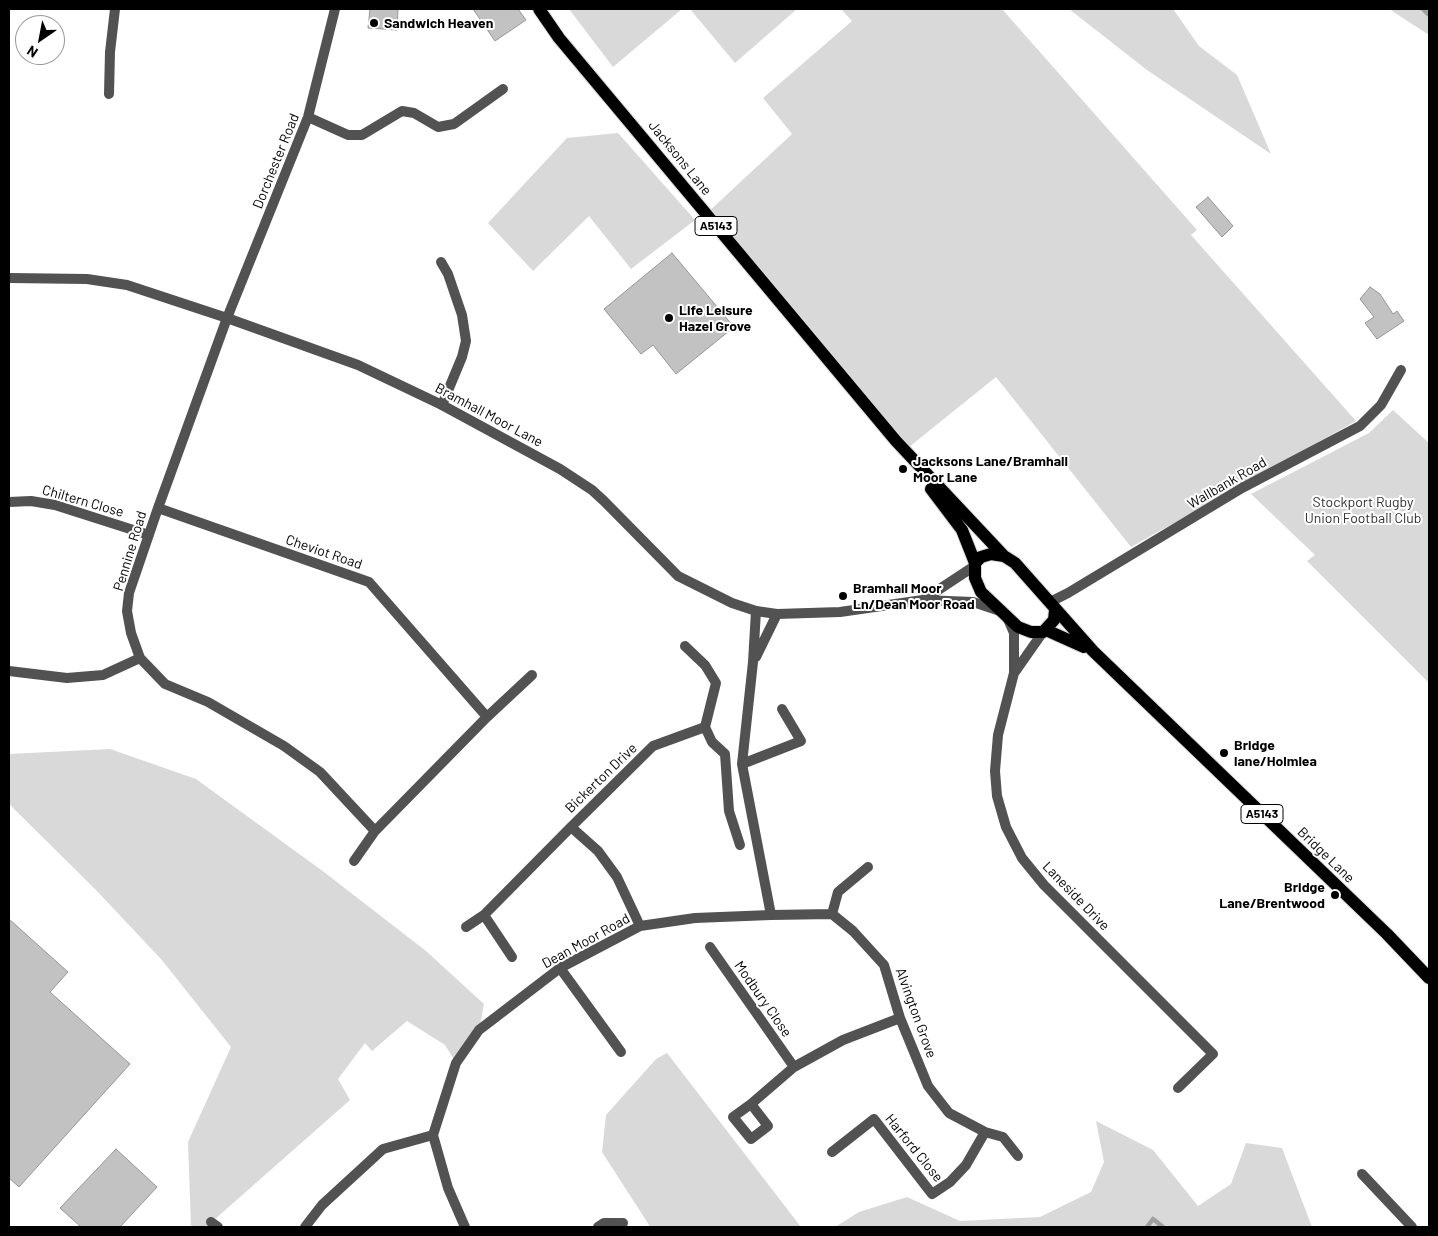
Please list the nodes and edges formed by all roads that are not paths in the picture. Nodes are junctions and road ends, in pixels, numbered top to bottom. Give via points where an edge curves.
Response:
1 (115, 9) edge
2 (335, 9) edge
3 (539, 9) edge
4 (503, 88) dead end
5 (109, 94) dead end
6 (308, 117) junction
7 (441, 262) dead end
8 (9, 278) edge
9 (227, 318) junction
10 (1401, 370) dead end
11 (442, 405) junction
12 (896, 441) junction
13 (9, 502) edge
14 (158, 508) junction
15 (149, 535) junction
16 (1004, 556) junction
17 (974, 565) junction
18 (922, 600) junction
19 (1052, 606) junction
20 (756, 611) junction
21 (777, 614) junction
22 (1004, 615) junction
23 (1044, 631) junction
24 (685, 646) dead end
25 (1093, 651) junction
26 (140, 658) junction
27 (753, 662) junction
28 (9, 671) edge
29 (1014, 673) junction
30 (532, 675) dead end
31 (782, 709) dead end
32 (486, 717) junction
33 (705, 726) junction
34 (742, 764) junction
35 (571, 827) junction
36 (375, 831) junction
37 (740, 845) dead end
38 (354, 861) dead end
39 (868, 867) dead end
40 (832, 914) junction
41 (771, 915) junction
42 (484, 916) junction
43 (640, 926) junction
44 (466, 927) dead end
45 (710, 947) dead end
46 (512, 956) dead end
47 (560, 968) junction
48 (1429, 978) edge
49 (900, 1018) junction
50 (621, 1052) dead end
51 (794, 1067) junction
52 (1178, 1088) dead end
53 (750, 1104) dead end
54 (985, 1132) junction
55 (433, 1134) junction
56 (832, 1152) dead end
57 (1018, 1156) dead end
58 (1362, 1174) dead end
59 (623, 1223) dead end
60 (304, 1227) edge
61 (465, 1227) edge
62 (598, 1227) edge
63 (1412, 1227) edge

1 - 5 street
2 - 6 street, Dorchester Road
3 - 12 main road, Jacksons Lane / A5143 via 559,38
4 - 6 street via 454,124 438,127 414,113 402,111 362,135 348,135
6 - 9 street, Dorchester Road
7 - 11 street via 462,315 466,341
8 - 9 street, Bramhall Moor Lane via 87,278 128,285
9 - 11 street, Bramhall Moor Lane via 358,365
9 - 14 street, Pennine Road
10 - 19 street, Wallbank Road via 1381,405 1360,426 1242,488 1068,593
11 - 20 street, Bramhall Moor Lane via 592,490 678,576 732,603
12 - 16 main road, Jacksons Lane / A5143
12 - 17 main road, Jacksons Lane / A5143 via 962,530
13 - 15 street, Chiltern Close via 30,500 55,505
14 - 15 street, Pennine Road
14 - 32 street, Cheviot Road via 369,582
15 - 26 street, Pennine Road via 129,593 127,611
16 - 17 main road via 991,554 981,557
16 - 19 main road, Jacksons Lane
17 - 18 street, Bramhall Moor Lane
17 - 22 main road, Jacksons Lane via 974,578 981,592
18 - 21 street, Bramhall Moor Lane via 840,612
18 - 22 street, Bramhall Moor Lane via 973,602
19 - 23 main road via 1054,620
19 - 25 main road, Bridge Lane / A5143
20 - 21 street, Bramhall Moor Lane
20 - 27 street
21 - 27 street
22 - 23 main road, Bridge Lane via 1018,627 1031,632
22 - 29 street, Laneside Drive via 1014,633
23 - 25 main road, Bridge Lane / A5143
23 - 29 street, Laneside Drive
24 - 33 street via 705,665 716,683
25 - 48 main road, Bridge Lane / A5143
26 - 28 street via 103,674 67,678
26 - 36 street, Pennine Road via 165,684 208,702 299,756 320,772
27 - 34 street
29 - 52 street, Laneside Drive via 998,735 995,770 997,796 1006,827 1022,858 1044,885 1213,1054
30 - 32 street
31 - 34 street via 801,741
32 - 36 street
33 - 35 street, Bickerton Drive via 653,746
33 - 37 street via 712,742 725,754 729,811
34 - 41 street
35 - 42 street, Bickerton Drive
35 - 43 street, Bickerton Drive via 608,864
36 - 38 street
39 - 40 street via 838,892
40 - 41 street
40 - 49 street, Alvington Grove via 853,931 884,965
41 - 43 street, Dean Moor Road via 695,918
42 - 44 street, Bickerton Drive
42 - 46 street
43 - 47 street, Dean Moor Road
45 - 51 street, Modbury Close
47 - 50 street
47 - 55 street, Dean Moor Road via 479,1030 456,1063
49 - 51 street via 843,1040
49 - 54 street, Alvington Grove via 928,1086 949,1113
51 - 53 street
54 - 56 street, Harford Close via 966,1165 950,1182 932,1194 874,1119
54 - 57 street, Alvington Grove via 1003,1137
55 - 60 street via 383,1149 322,1205
55 - 61 street via 448,1188
58 - 63 street
59 - 62 street via 604,1223

